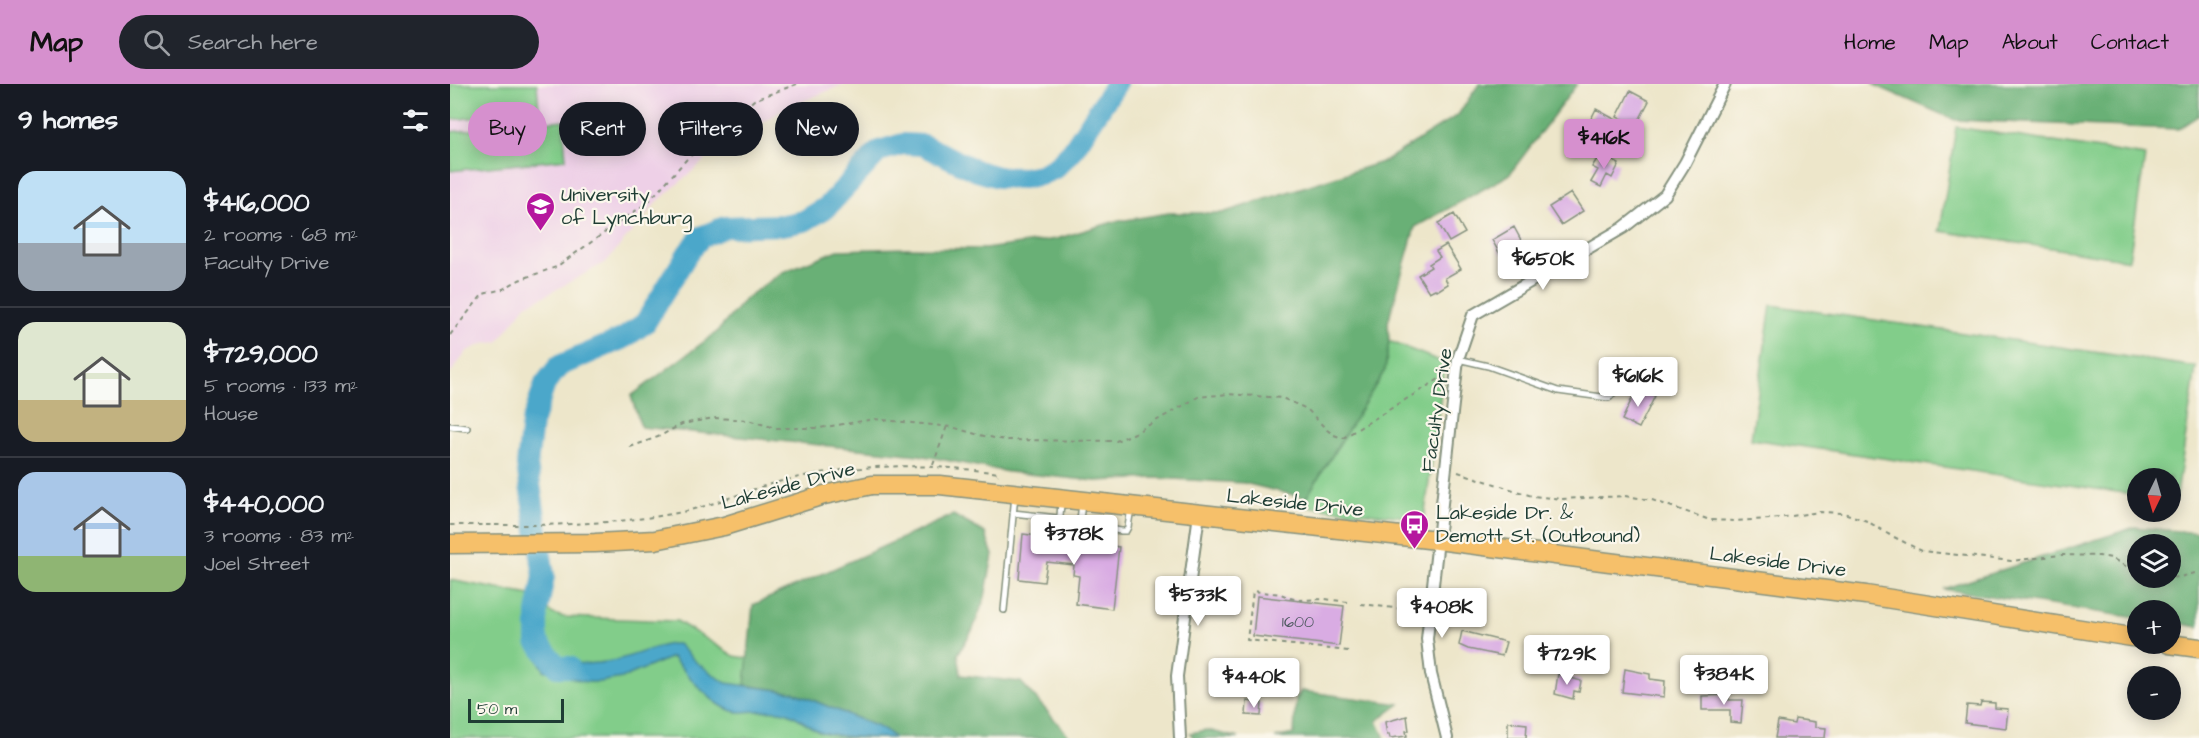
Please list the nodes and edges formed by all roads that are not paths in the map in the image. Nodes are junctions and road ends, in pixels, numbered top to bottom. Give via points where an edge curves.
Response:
1 (1725, 84) edge
2 (1458, 359) junction
3 (1642, 359) dead end
4 (450, 426) edge
5 (467, 428) dead end
6 (1015, 493) junction
7 (1062, 498) junction
8 (1082, 501) junction
9 (1131, 507) junction
10 (1013, 513) junction
11 (1198, 514) junction
12 (1437, 540) junction
13 (450, 544) edge
14 (1004, 610) dead end
15 (2127, 636) edge
16 (2181, 646) edge
17 (2199, 648) edge
18 (1180, 738) edge
19 (1447, 738) edge

1 - 2 street, Faculty Drive via 1665,195 1623,228 1473,315
2 - 3 lane via 1558,391 1609,398
2 - 12 street, Faculty Drive
4 - 5 lane
6 - 7 main road, Lakeside Drive
6 - 10 lane
6 - 13 main road, Lakeside Drive via 940,485 872,486 824,495 724,526 655,540
7 - 8 main road, Lakeside Drive
7 - 10 lane via 1058,518
8 - 9 main road, Lakeside Drive
8 - 9 lane via 1082,525 1121,531 1128,527
9 - 11 main road, Lakeside Drive
10 - 14 lane
11 - 12 main road, Lakeside Drive
11 - 18 street via 1178,676
12 - 15 main road, Lakeside Drive via 1866,595
12 - 19 street, Faculty Drive via 1427,639 1431,674
16 - 17 main road

